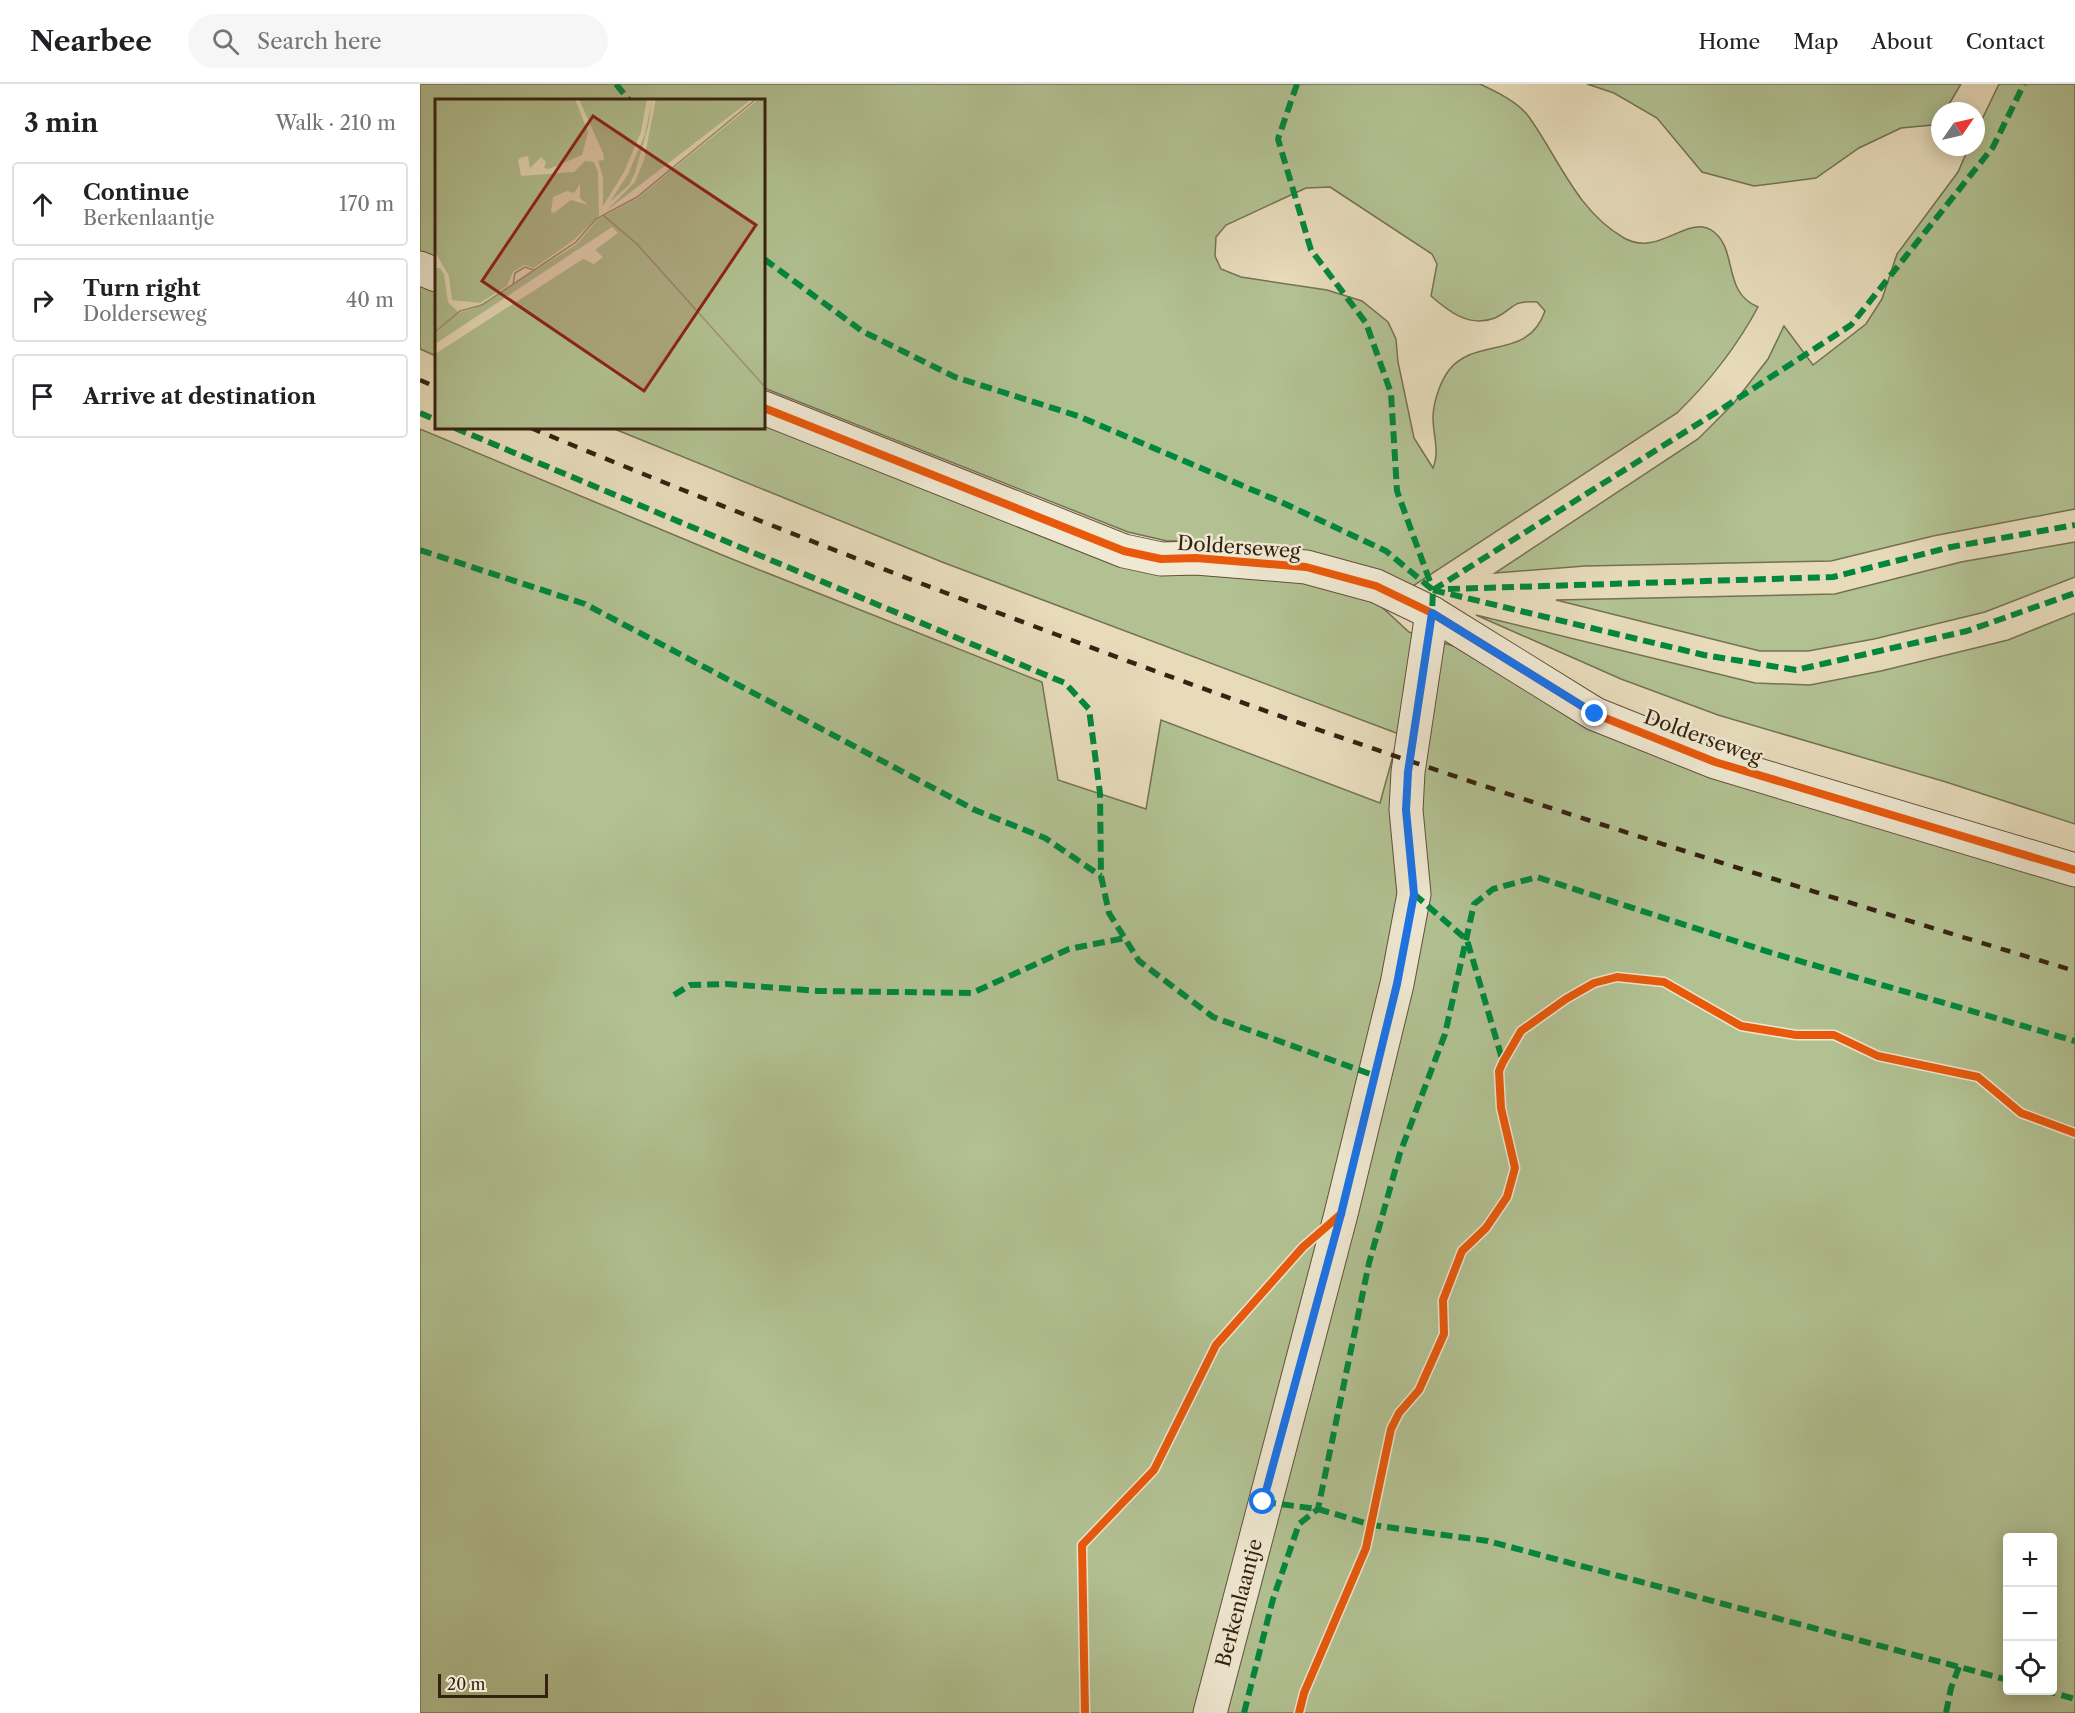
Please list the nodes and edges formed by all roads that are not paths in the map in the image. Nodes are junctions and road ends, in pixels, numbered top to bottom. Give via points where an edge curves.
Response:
1 (420, 268) edge
2 (435, 275) edge
3 (765, 408) edge
4 (1432, 613) junction
5 (2075, 870) edge
6 (1210, 1713) edge

1 - 2 street
3 - 4 street, Dolderseweg via 1124,551 1161,559 1306,567 1376,586
4 - 5 street, Dolderseweg via 1595,714 1715,762
4 - 6 street, Berkenlaantje via 1408,772 1406,810 1414,894 1397,984

